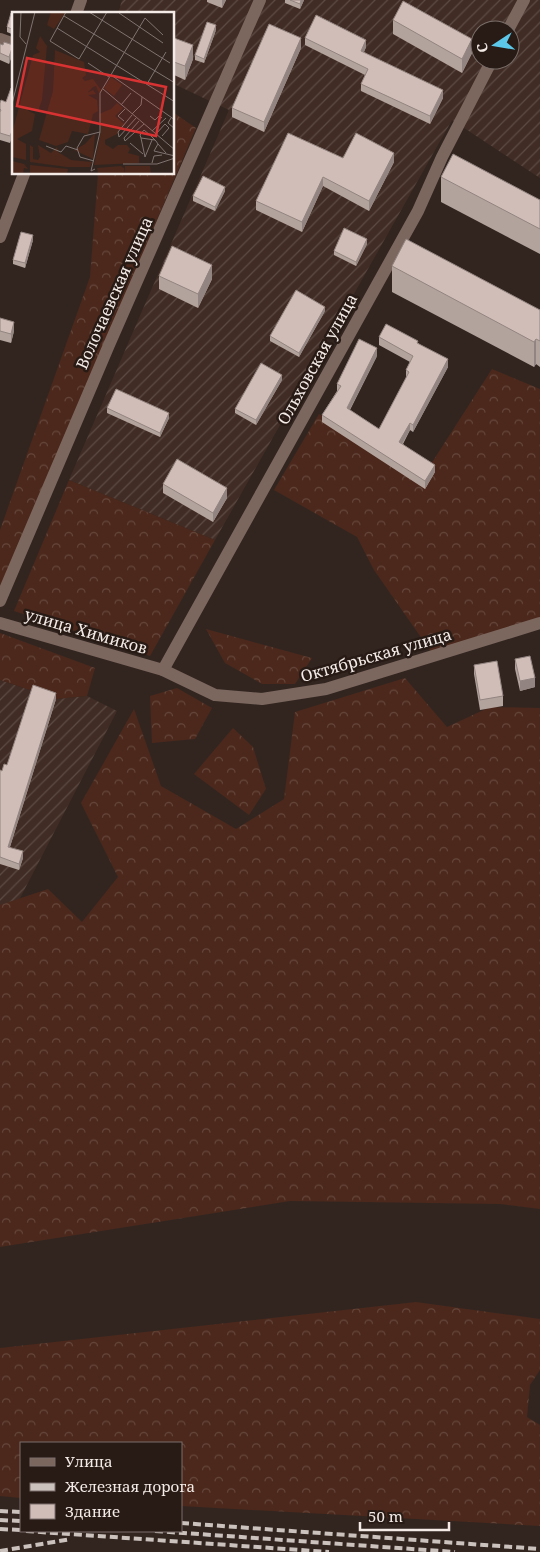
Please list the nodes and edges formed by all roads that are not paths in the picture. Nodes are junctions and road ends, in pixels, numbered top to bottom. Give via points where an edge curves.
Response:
1 (81, 0) edge
2 (260, 0) edge
3 (524, 0) edge
4 (77, 12) edge
5 (513, 20) edge
6 (0, 39) edge
7 (12, 43) edge
8 (487, 70) edge
9 (24, 175) edge
10 (4, 214) edge
11 (0, 236) edge
12 (0, 601) edge
13 (0, 623) edge
14 (540, 624) edge
15 (164, 670) junction

1 - 4 street
2 - 12 street, Волочаевская улица via 108,345
3 - 5 street
6 - 7 street
8 - 15 street, Ольховская улица via 418,211
9 - 10 street
10 - 11 street
13 - 15 street, улица Химиков
14 - 15 street, Октябрьская улица via 326,689 262,699 215,695

